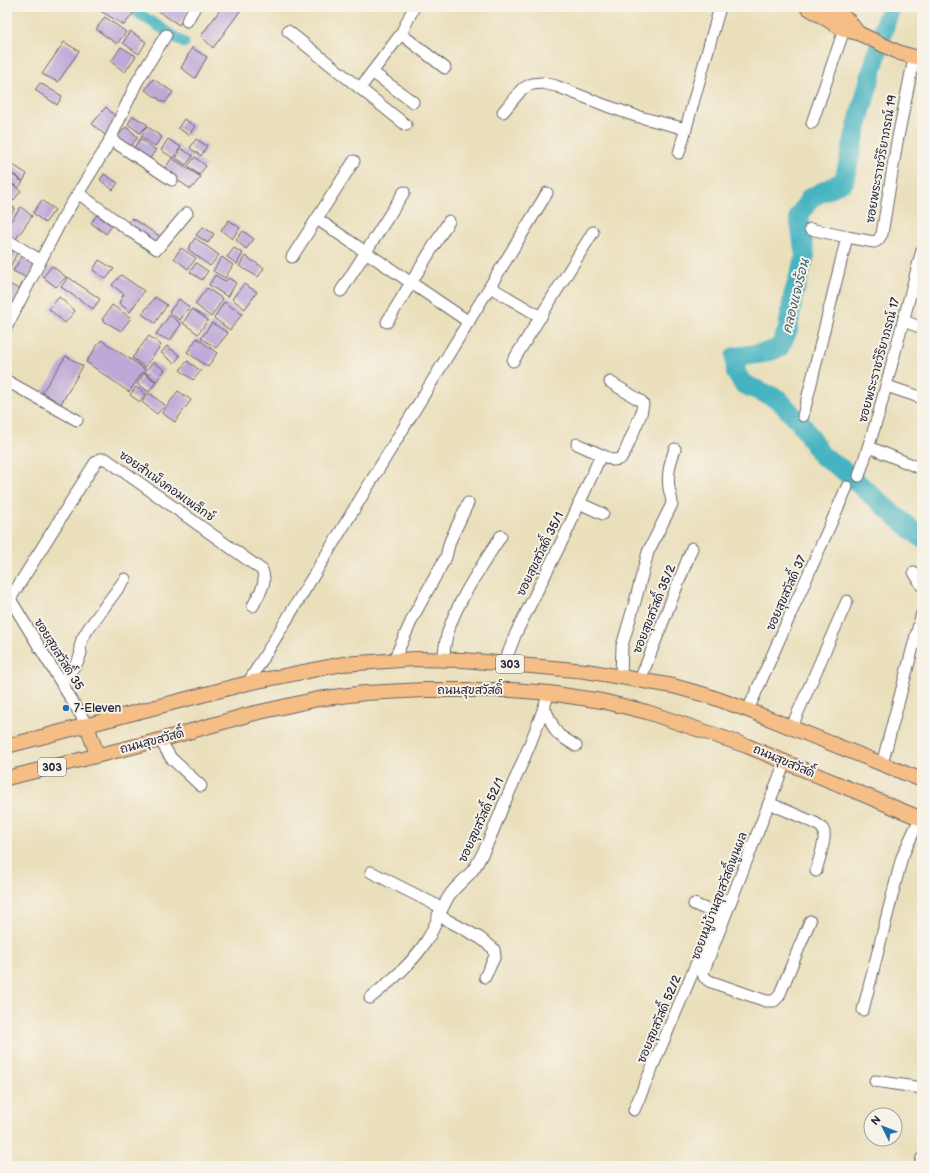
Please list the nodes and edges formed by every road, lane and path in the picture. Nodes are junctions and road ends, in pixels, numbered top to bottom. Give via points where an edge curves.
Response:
1 (195, 7) edge
2 (414, 7) edge
3 (720, 7) edge
4 (806, 7) edge
5 (831, 7) edge
6 (187, 20) dead end
7 (851, 28) junction
8 (288, 31) dead end
9 (401, 34) junction
10 (166, 35) dead end
11 (918, 58) edge
12 (446, 68) dead end
13 (372, 72) junction
14 (360, 88) junction
15 (413, 102) dead end
16 (504, 112) dead end
17 (812, 123) dead end
18 (406, 125) dead end
19 (686, 129) junction
20 (110, 139) junction
21 (679, 153) dead end
22 (354, 161) dead end
23 (172, 180) dead end
24 (404, 192) dead end
25 (547, 192) dead end
26 (78, 193) junction
27 (187, 213) dead end
28 (317, 219) junction
29 (449, 221) dead end
30 (810, 229) dead end
31 (593, 232) dead end
32 (847, 237) junction
33 (7, 240) edge
34 (922, 250) edge
35 (366, 252) junction
36 (292, 257) dead end
37 (40, 260) junction
38 (411, 283) junction
39 (490, 287) junction
40 (341, 291) dead end
41 (540, 317) junction
42 (904, 321) junction
43 (387, 322) dead end
44 (469, 322) junction
45 (7, 326) edge
46 (922, 328) edge
47 (513, 361) dead end
48 (7, 381) edge
49 (610, 382) dead end
50 (886, 386) junction
51 (922, 398) edge
52 (803, 416) dead end
53 (77, 420) dead end
54 (576, 444) dead end
55 (869, 447) junction
56 (675, 449) dead end
57 (601, 455) junction
58 (922, 469) edge
59 (859, 476) dead end
60 (847, 487) dead end
61 (468, 503) dead end
62 (579, 503) junction
63 (603, 514) dead end
64 (500, 536) dead end
65 (692, 548) dead end
66 (914, 572) dead end
67 (125, 578) dead end
68 (922, 586) edge
69 (8, 598) edge
70 (847, 601) dead end
71 (253, 606) dead end
72 (922, 613) edge
73 (443, 659) junction
74 (394, 660) junction
75 (504, 664) junction
76 (621, 677) junction
77 (640, 680) junction
78 (62, 683) junction
79 (248, 683) junction
80 (549, 693) junction
81 (544, 707) junction
82 (748, 710) junction
83 (87, 725) junction
84 (792, 726) junction
85 (160, 740) junction
86 (7, 746) edge
87 (576, 746) dead end
88 (97, 756) junction
89 (782, 761) junction
90 (882, 764) junction
91 (7, 778) edge
92 (922, 780) edge
93 (201, 786) dead end
94 (769, 803) junction
95 (921, 818) edge
96 (816, 871) dead end
97 (371, 872) dead end
98 (694, 904) dead end
99 (440, 912) junction
100 (717, 914) junction
101 (810, 921) dead end
102 (485, 977) dead end
103 (370, 998) dead end
104 (863, 1010) dead end
105 (875, 1081) dead end
106 (922, 1088) edge
107 (634, 1110) dead end
108 (922, 1158) edge
109 (920, 1166) edge

1 - 6 street
2 - 9 street
3 - 19 street
4 - 7 main road
5 - 7 main road
7 - 11 main road via 900,54
7 - 17 street
8 - 14 street
9 - 12 street
9 - 13 street
10 - 20 street via 137,82
11 - 32 street, ซอยพระราชวิริยาภรณ์ 19 via 897,142 882,234 874,242
13 - 14 street
13 - 15 street
14 - 18 street
16 - 19 street via 522,89 542,83 636,116
19 - 21 street
20 - 23 street
20 - 26 street
22 - 28 street
24 - 35 street
25 - 39 street
26 - 27 street via 157,249
26 - 37 street
28 - 35 street
28 - 36 street
29 - 38 street
30 - 32 street
31 - 41 street
32 - 52 street
33 - 37 street
34 - 42 street, ซอยพระราชวิริยาภรณ์ 17
35 - 38 street
35 - 40 street
37 - 45 street
38 - 43 street
38 - 44 street
39 - 41 street
39 - 44 street
41 - 47 street
42 - 46 street
42 - 50 street, ซอยพระราชวิริยาภรณ์ 17
44 - 79 street
48 - 53 street
49 - 57 street via 641,401 643,408 622,458 617,460
50 - 51 street
50 - 55 street, ซอยพระราชวิริยาภรณ์ 17
54 - 57 street
55 - 58 street
55 - 59 street, ซอยพระราชวิริยาภรณ์ 17
56 - 76 street via 668,475 672,504 648,552 622,646
57 - 62 street, ซอยสุขสวัสดิ์ 35/1
60 - 82 street, ซอยสุขสวัสดิ์ 37
61 - 74 street via 450,541 446,557 414,615
62 - 63 street
62 - 75 street, ซอยสุขสวัสดิ์ 35/1 via 516,633
64 - 73 street via 454,616 447,633
65 - 77 street, ซอยสุขสวัสดิ์ 35/2
66 - 68 street
67 - 78 street via 88,629 82,639 78,661
69 - 71 street, ซอยสำเพ็งคอมเพล็กซ์ via 95,463 100,459 106,459 262,570 265,582
69 - 78 street, ซอยสุขสวัสดิ์ 35
70 - 84 street
72 - 90 street
73 - 74 main road, 303
73 - 75 main road, 303
74 - 79 main road, 303 via 343,664
75 - 76 main road, 303 via 586,671
76 - 77 main road, 303
77 - 82 main road, 303 via 680,688
78 - 83 street, ซอยสุขสวัสดิ์ 35
79 - 83 main road, 303
80 - 81 street, ซอยสุขสวัสดิ์ 52/1
80 - 85 main road, ถนนสุขสวัสดิ์ / 303 via 513,690 365,693 310,701 251,714
80 - 89 main road, ถนนสุขสวัสดิ์ / 303 via 602,701 647,712 747,746
81 - 87 street via 559,735
81 - 99 street, ซอยสุขสวัสดิ์ 52/1 via 490,838 475,866 459,883
82 - 84 main road, 303
83 - 86 main road, 303
83 - 88 main road
84 - 90 main road, 303
85 - 88 main road, ถนนสุขสวัสดิ์ / 303
85 - 93 street via 171,758
88 - 91 main road, ถนนสุขสวัสดิ์ / 303
89 - 94 street, ซอยหมู่บ้านสุขสวัสดิ์พูนผล
89 - 95 main road, ถนนสุขสวัสดิ์ / 303
89 - 100 street, ซอยสุขสวัสดิ์ 52/2
90 - 92 main road, 303
94 - 96 street via 821,827 824,838
94 - 101 street, ซอยหมู่บ้านสุขสวัสดิ์พูนผล via 703,972 704,977 766,1001 774,1001 779,996
95 - 104 street via 902,857
97 - 99 street
98 - 100 street
99 - 102 street via 494,949 494,956
99 - 103 street, ซอยสุขสวัสดิ์ 52/1 via 428,939 412,961
100 - 107 street, ซอยสุขสวัสดิ์ 52/2
105 - 106 street
108 - 109 street

